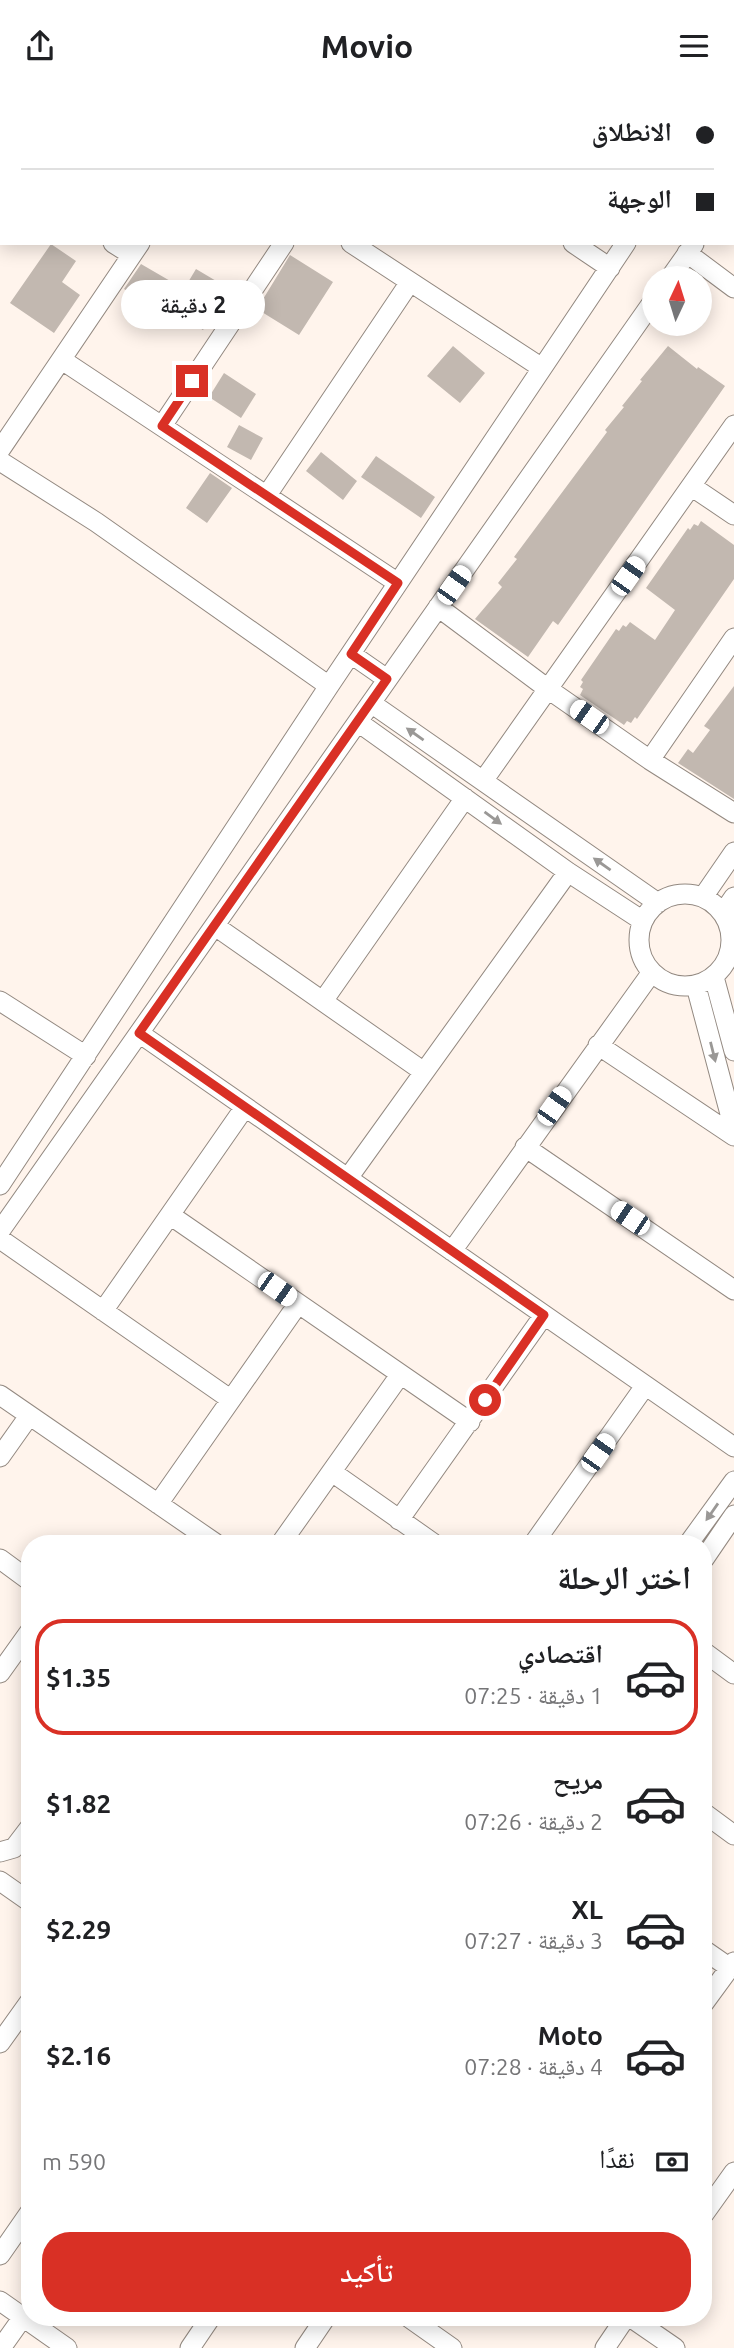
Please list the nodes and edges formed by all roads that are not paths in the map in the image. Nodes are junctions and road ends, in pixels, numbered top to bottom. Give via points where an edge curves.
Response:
1 (283, 245) edge
2 (354, 245) edge
3 (576, 245) edge
4 (625, 245) edge
5 (691, 248) edge
6 (136, 249) edge
7 (678, 266) edge
8 (610, 268) junction
9 (411, 282) junction
10 (734, 288) edge
11 (642, 317) edge
12 (62, 360) junction
13 (542, 368) junction
14 (734, 425) edge
15 (162, 426) junction
16 (0, 450) edge
17 (0, 461) edge
18 (691, 486) junction
19 (267, 495) junction
20 (734, 515) edge
21 (398, 583) junction
22 (438, 607) junction
23 (734, 638) edge
24 (351, 654) junction
25 (387, 679) junction
26 (329, 686) junction
27 (548, 689) junction
28 (372, 703) junction
29 (358, 722) junction
30 (650, 760) junction
31 (483, 781) junction
32 (465, 798) junction
33 (734, 813) edge
34 (734, 852) edge
35 (568, 871) junction
36 (703, 897) junction
37 (658, 902) junction
38 (729, 905) edge
39 (643, 921) junction
40 (215, 926) junction
41 (652, 972) junction
42 (714, 977) junction
43 (695, 986) junction
44 (0, 1001) edge
45 (323, 1001) junction
46 (139, 1033) junction
47 (598, 1045) junction
48 (734, 1051) edge
49 (86, 1056) junction
50 (424, 1072) junction
51 (245, 1107) junction
52 (734, 1129) edge
53 (734, 1136) edge
54 (526, 1147) junction
55 (348, 1178) junction
56 (0, 1185) edge
57 (170, 1215) junction
58 (0, 1231) edge
59 (0, 1239) edge
60 (452, 1251) junction
61 (734, 1290) edge
62 (298, 1304) junction
63 (103, 1311) junction
64 (544, 1315) junction
65 (400, 1375) junction
66 (645, 1386) junction
67 (0, 1395) edge
68 (230, 1399) junction
69 (29, 1416) junction
70 (470, 1422) junction
71 (734, 1447) edge
72 (0, 1457) edge
73 (332, 1472) junction
74 (734, 1481) edge
75 (158, 1504) junction
76 (733, 1519) edge
77 (399, 1520) junction
78 (203, 1535) edge
79 (287, 1535) edge
80 (421, 1535) edge
81 (540, 1535) edge
82 (695, 1535) edge
83 (712, 1548) edge
84 (0, 1559) edge
85 (21, 1574) edge
86 (21, 1644) edge
87 (712, 1658) edge
88 (0, 1673) edge
89 (734, 1674) edge
90 (712, 1819) edge
91 (734, 1835) edge
92 (21, 1839) edge
93 (0, 1852) edge
94 (0, 1881) edge
95 (21, 1896) edge
96 (712, 1954) edge
97 (732, 1965) edge
98 (712, 1992) edge
99 (21, 2014) edge
100 (0, 2043) edge
101 (734, 2172) edge
102 (712, 2203) edge
103 (21, 2225) edge
104 (0, 2255) edge
105 (0, 2301) edge
106 (21, 2313) edge
107 (30, 2326) edge
108 (42, 2326) edge
109 (205, 2326) edge
110 (320, 2326) edge
111 (421, 2326) edge
112 (621, 2326) edge
113 (642, 2326) edge
114 (1, 2348) edge
115 (67, 2348) edge
116 (190, 2348) edge
117 (305, 2348) edge
118 (452, 2348) edge
119 (605, 2348) edge
120 (675, 2348) edge

1 - 15 street
2 - 9 street
3 - 8 street
4 - 8 street
5 - 7 street
5 - 10 street
6 - 12 street
8 - 13 street
9 - 13 street
9 - 19 street
11 - 22 street
12 - 15 street
12 - 16 street
13 - 21 street
14 - 18 street
15 - 19 street
17 - 26 street via 96,522
18 - 20 street
18 - 27 street
19 - 21 street
21 - 24 street
22 - 25 street
22 - 27 street
23 - 30 street
24 - 25 street
24 - 26 street
25 - 28 street
26 - 49 street
27 - 30 street
27 - 31 street
28 - 29 street
31 -> 28 street
29 - 32 street
29 - 40 street
30 - 33 street
37 -> 31 street
32 -> 35 street
32 - 45 street
34 - 36 street
35 - 39 street
35 - 50 street
36 - 37 street via 685,894
36 - 38 street
37 - 39 street
38 - 42 street via 731,952
39 - 41 street via 639,943
40 - 45 street
40 - 46 street
41 - 43 street via 667,983
41 - 47 street
42 - 43 street
42 - 48 street
43 -> 52 street
44 - 49 street
45 - 50 street
46 - 51 street
46 - 58 street
47 - 53 street
47 - 54 street
49 - 56 street
50 - 55 street
51 - 55 street
51 - 57 street
54 - 60 street
54 - 61 street
55 - 60 street
57 - 62 street
57 - 63 street
59 - 63 street
60 - 64 street
62 - 65 street
62 - 68 street
63 - 68 street
64 - 66 street
64 - 70 street
65 - 70 street
65 - 73 street
66 - 71 street
66 - 81 street
67 - 69 street
68 - 75 street
69 - 72 street
69 - 75 street
70 - 77 street
73 - 77 street
73 - 79 street
74 -> 82 street
75 - 78 street
76 - 83 street
77 - 80 street
84 - 85 street
86 - 88 street
87 - 89 street
90 - 91 street
92 - 93 street via 14,1848
94 - 95 street
96 - 97 street
97 - 98 street
99 - 100 street
101 - 102 street
103 - 104 street
105 - 106 street
107 - 114 street
108 - 115 street
109 - 116 street
110 - 117 street
111 - 118 street
112 - 119 street
113 - 120 street

